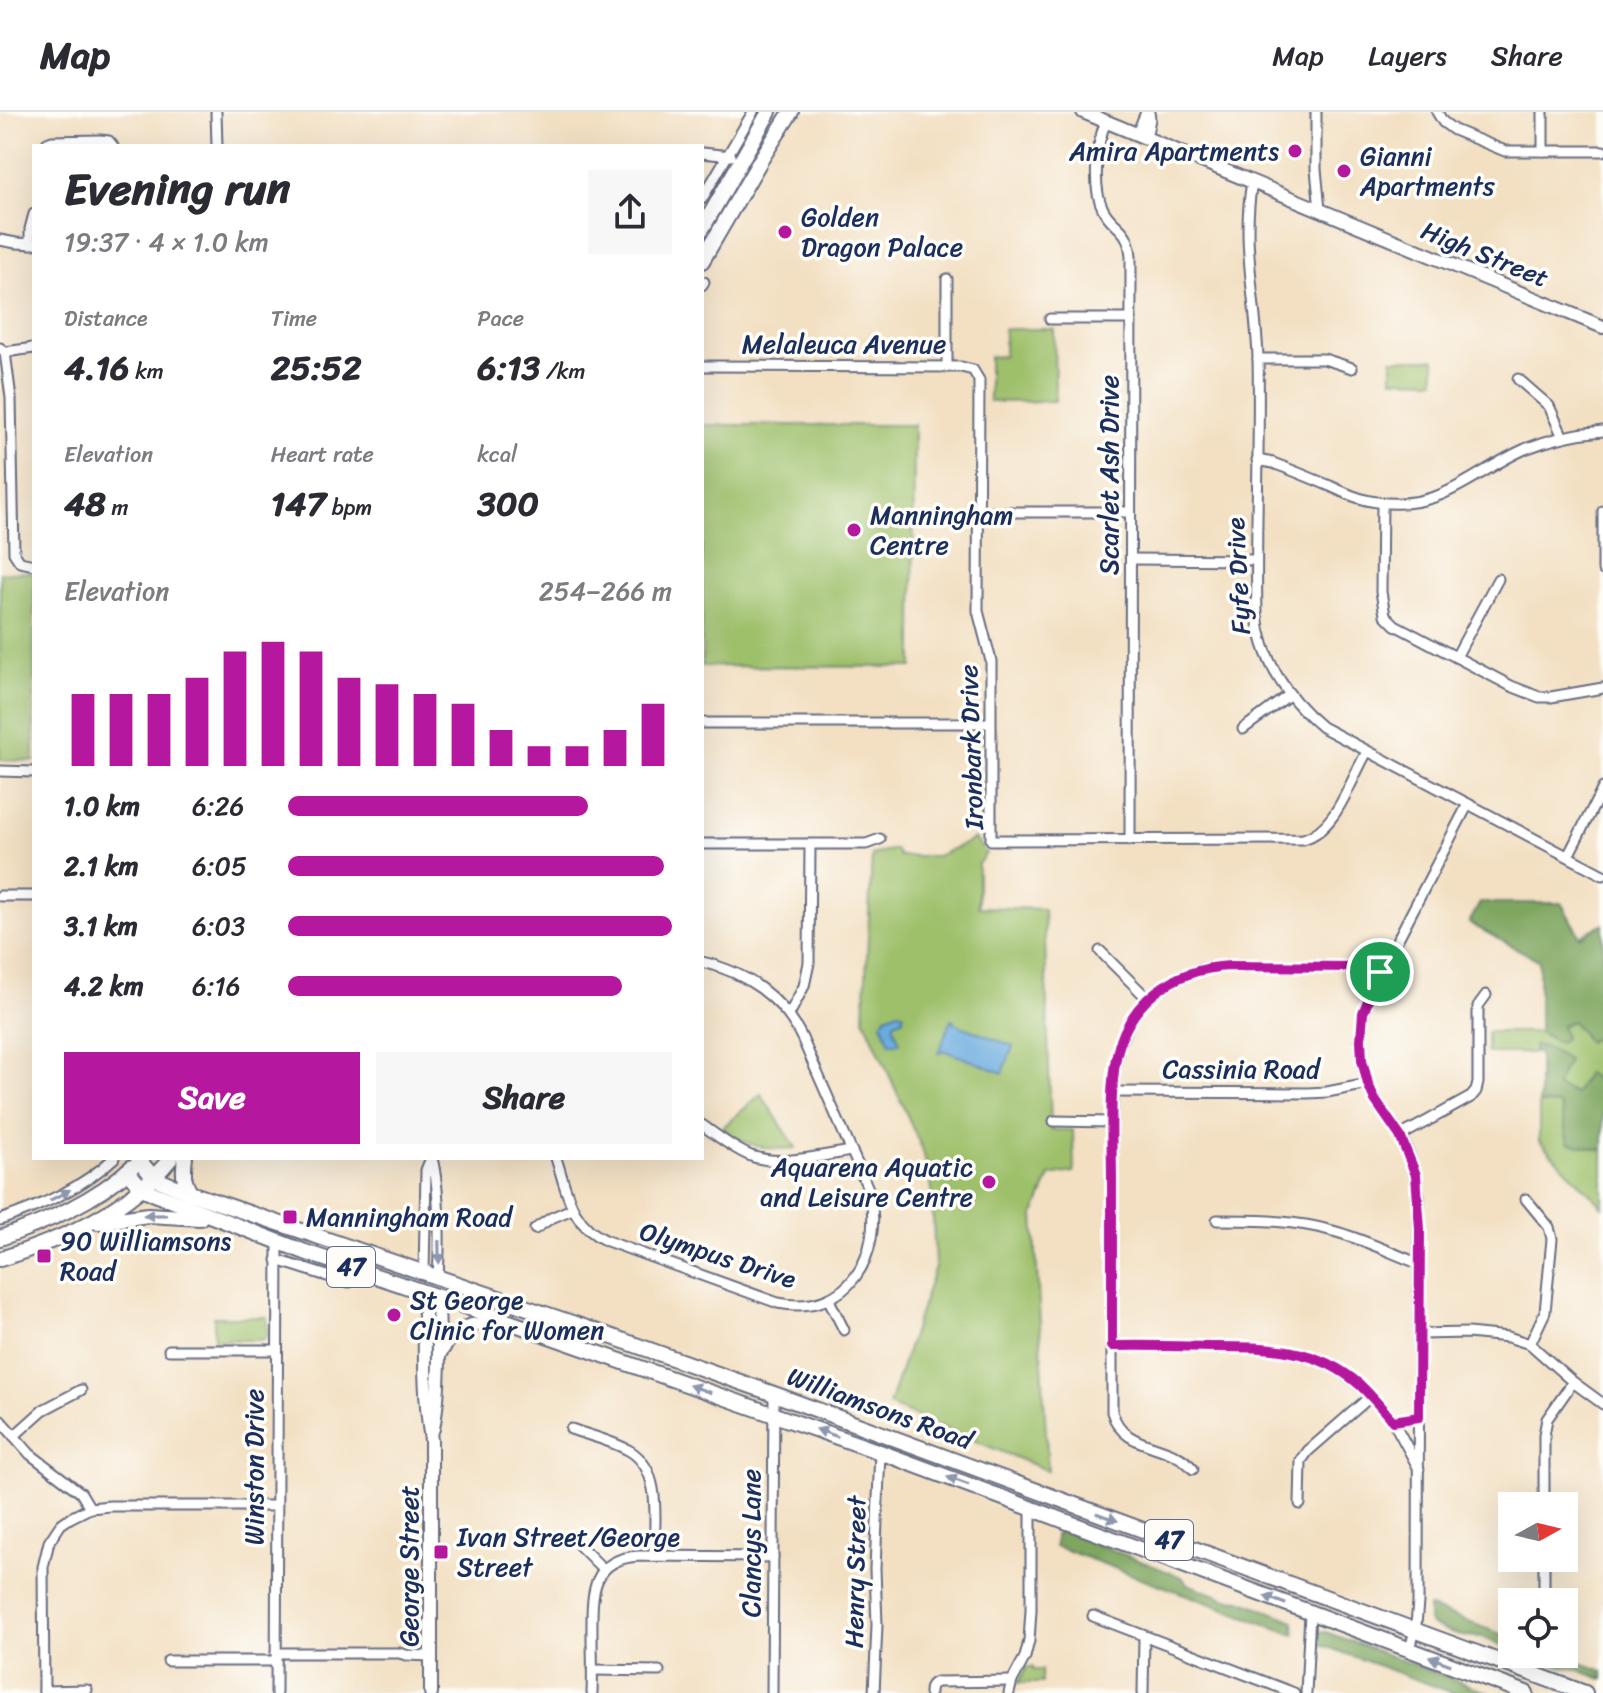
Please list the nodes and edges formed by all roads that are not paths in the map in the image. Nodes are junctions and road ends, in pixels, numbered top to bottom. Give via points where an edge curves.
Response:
1 (216, 112) edge
2 (753, 112) edge
3 (769, 112) edge
4 (791, 112) edge
5 (1083, 112) edge
6 (1148, 112) edge
7 (1316, 112) edge
8 (1437, 112) edge
9 (1543, 112) edge
10 (1106, 122) junction
11 (1142, 136) junction
12 (47, 144) edge
13 (111, 144) edge
14 (217, 144) edge
15 (1543, 151) junction
16 (1603, 151) edge
17 (704, 153) edge
18 (735, 157) junction
19 (1252, 182) junction
20 (704, 196) edge
21 (1314, 207) junction
22 (32, 222) edge
23 (704, 225) edge
24 (0, 240) edge
25 (32, 244) edge
26 (704, 258) edge
27 (947, 279) dead end
28 (1050, 319) dead end
29 (1131, 319) junction
30 (1603, 327) edge
31 (32, 348) edge
32 (3, 350) edge
33 (1258, 359) junction
34 (704, 366) edge
35 (947, 367) junction
36 (1352, 368) dead end
37 (1518, 379) dead end
38 (979, 380) joint
39 (1603, 431) edge
40 (1563, 437) junction
41 (1257, 460) junction
42 (1382, 503) junction
43 (1603, 511) edge
44 (978, 512) junction
45 (1130, 512) junction
46 (13, 536) junction
47 (0, 537) edge
48 (1131, 559) junction
49 (1256, 560) junction
50 (32, 565) edge
51 (1603, 570) edge
52 (1498, 579) dead end
53 (1456, 657) junction
54 (1603, 688) edge
55 (1289, 695) junction
56 (704, 723) edge
57 (990, 723) junction
58 (1243, 729) dead end
59 (1367, 752) junction
60 (0, 771) edge
61 (32, 772) edge
62 (1603, 788) edge
63 (1468, 804) junction
64 (880, 839) dead end
65 (1130, 840) junction
66 (704, 844) edge
67 (810, 845) junction
68 (1568, 856) junction
69 (1603, 875) edge
70 (0, 896) edge
71 (32, 896) edge
72 (1100, 951) dead end
73 (704, 963) edge
74 (1380, 972) junction
75 (1486, 995) dead end
76 (1147, 998) junction
77 (789, 1015) junction
78 (1368, 1084) junction
79 (1113, 1092) junction
80 (1054, 1121) dead end
81 (1112, 1122) junction
82 (704, 1126) edge
83 (1400, 1136) junction
84 (852, 1151) junction
85 (111, 1160) edge
86 (139, 1160) edge
87 (141, 1160) edge
88 (169, 1160) edge
89 (185, 1160) edge
90 (430, 1160) edge
91 (557, 1160) edge
92 (127, 1171) junction
93 (154, 1178) junction
94 (142, 1188) junction
95 (190, 1193) junction
96 (1526, 1199) dead end
97 (572, 1209) junction
98 (0, 1220) edge
99 (220, 1220) junction
100 (1217, 1220) dead end
101 (90, 1224) junction
102 (535, 1229) dead end
103 (0, 1238) edge
104 (278, 1241) junction
105 (0, 1259) edge
106 (277, 1260) junction
107 (1420, 1264) junction
108 (369, 1273) junction
109 (431, 1276) junction
110 (432, 1295) junction
111 (829, 1300) junction
112 (515, 1324) junction
113 (844, 1330) dead end
114 (1420, 1334) junction
115 (1530, 1344) junction
116 (1112, 1346) junction
117 (169, 1350) dead end
118 (277, 1350) junction
119 (439, 1355) junction
120 (1573, 1382) junction
121 (81, 1390) dead end
122 (774, 1394) junction
123 (1371, 1396) junction
124 (1603, 1404) edge
125 (774, 1414) junction
126 (1419, 1417) junction
127 (0, 1420) edge
128 (1393, 1421) junction
129 (571, 1429) dead end
130 (14, 1436) junction
131 (431, 1440) junction
132 (880, 1452) junction
133 (1193, 1469) dead end
134 (1419, 1469) junction
135 (1034, 1490) junction
136 (1544, 1492) edge
137 (1300, 1504) dead end
138 (276, 1506) junction
139 (90, 1508) junction
140 (1031, 1508) junction
141 (579, 1545) dead end
142 (654, 1556) junction
143 (773, 1557) junction
144 (604, 1570) junction
145 (1310, 1613) junction
146 (1093, 1616) dead end
147 (1415, 1631) junction
148 (1144, 1637) junction
149 (1410, 1650) junction
150 (431, 1653) junction
151 (276, 1657) junction
152 (168, 1661) dead end
153 (593, 1670) junction
154 (659, 1671) dead end
155 (1012, 1681) junction
156 (1263, 1688) edge
157 (87, 1690) dead end
158 (44, 1692) edge
159 (276, 1693) edge
160 (431, 1693) edge
161 (592, 1693) edge
162 (772, 1693) edge
163 (874, 1693) edge
164 (930, 1693) edge
165 (1009, 1693) edge
166 (1143, 1693) edge
167 (1294, 1693) edge
168 (1306, 1693) edge
169 (1526, 1693) edge
170 (1585, 1693) edge

1 - 14 street
2 - 18 street
3 - 18 main road
4 - 26 main road
5 - 10 main road, High Street
6 - 11 street
7 - 21 street
8 - 15 street via 1454,130 1495,148
9 - 15 street
10 - 11 main road, High Street
10 - 29 street, Scarlet Ash Drive via 1098,149 1098,196 1131,248
11 - 19 main road, High Street
12 - 13 street
15 - 16 street
17 - 18 street
18 - 20 street
18 - 23 main road
19 - 21 main road, High Street
19 - 33 street, Fyfe Drive via 1249,265
21 - 30 main road, High Street
22 - 25 street
24 - 25 street
27 - 35 street
28 - 29 street
29 - 45 street, Scarlet Ash Drive
31 - 32 street
32 - 46 street via 11,398
33 - 36 street via 1324,359
33 - 41 street, Fyfe Drive
34 - 35 street, Melaleuca Avenue
35 - 38 street, Melaleuca Avenue via 973,370
37 - 40 street via 1549,406
38 - 44 street, Ironbark Drive
39 - 40 street
40 - 42 street via 1524,450 1443,495
41 - 42 street
41 - 49 street, Fyfe Drive
42 - 53 street via 1385,615
43 - 51 street
44 - 45 street
44 - 57 street, Ironbark Drive via 978,611 991,661
45 - 48 street, Scarlet Ash Drive
46 - 47 street
46 - 50 street via 16,558
48 - 49 street
48 - 65 street, Scarlet Ash Drive
49 - 55 street, Fyfe Drive via 1260,636
52 - 53 street
53 - 54 street via 1539,697
55 - 58 street
55 - 59 street, Fyfe Drive via 1322,727
56 - 57 street
57 - 65 street, Ironbark Drive via 991,840
59 - 63 street, Fyfe Drive
59 - 65 street, Ironbark Drive via 1334,815 1309,838
60 - 61 street
62 - 68 street
63 - 68 street, Fyfe Drive
63 - 74 street
64 - 67 street
66 - 67 street
67 - 77 street via 808,975
68 - 69 street, Fyfe Drive
70 - 71 street
72 - 76 street
73 - 77 street, Olympus Drive via 750,981
74 - 76 street via 1355,967 1213,967 1179,978
74 - 78 street via 1361,1027
75 - 83 street via 1478,1006 1476,1091
76 - 79 street via 1123,1036
77 - 84 street, Olympus Drive
78 - 79 street, Cassinia Road via 1308,1093
78 - 83 street
79 - 81 street
80 - 81 street
81 - 116 street
82 - 84 street via 737,1149 768,1160
83 - 107 street via 1416,1175
84 - 111 street, Olympus Drive via 870,1193 873,1233 862,1268
98 -> 85 street via 61,1194
86 - 92 main road
87 - 93 main road, 47
88 - 93 main road
89 - 95 main road
90 - 109 street via 426,1170
91 - 97 street, Olympus Drive
92 - 94 main road, 47
92 - 103 main road via 100,1193
93 - 94 main road
93 - 95 main road, Williamsons Road / 47
94 - 99 main road, Williamsons Road / 47
94 - 101 main road
95 - 109 main road, Williamsons Road / 47
96 - 115 street via 1549,1227 1552,1239 1545,1312
97 - 102 street
97 - 111 street, Olympus Drive via 588,1230 607,1241 778,1303
99 -> 101 main road via 148,1215
99 - 104 main road, Williamsons Road / 47
100 - 107 street via 1312,1226
101 - 105 main road
104 - 106 street, Winston Drive
104 - 108 main road, Williamsons Road / 47
106 - 108 street, Williamsons Road via 350,1282
106 - 118 street, Winston Drive
107 - 114 street
108 - 110 main road, Williamsons Road / 47
109 - 110 main road
109 - 122 main road, Williamsons Road / 47
110 - 112 main road, Williamsons Road / 47
110 - 119 main road, George Street
110 - 131 main road, George Street via 425,1387
111 - 113 street
112 - 119 main road via 467,1325
125 -> 112 main road, Williamsons Road / 47
114 - 115 street via 1468,1333
114 - 126 street
115 - 120 street
116 - 123 street via 1286,1350 1342,1372
116 - 133 street via 1115,1424 1134,1439 1186,1460
117 - 118 street
118 - 138 street, Winston Drive
119 - 131 main road, George Street
120 - 124 street
120 - 136 street via 1547,1419
121 - 130 street via 43,1410
122 - 125 street, Clancys Lane
122 - 135 main road, Williamsons Road / 47
123 - 128 street
123 - 137 street via 1301,1461
132 -> 125 main road, Williamsons Road / 47
125 - 143 street, Clancys Lane
126 - 128 street
126 - 134 street
127 - 130 street
128 - 134 street
129 - 142 street via 620,1446 644,1462 654,1491
130 - 139 street via 81,1493
131 - 150 main road, George Street
140 -> 132 main road, Williamsons Road / 47
132 - 163 street, Henry Street
134 - 147 street
135 - 140 main road
135 -> 147 main road, Williamsons Road / 47
138 - 139 street
138 - 151 street, Winston Drive
139 - 158 street via 61,1524 45,1555
145 -> 140 main road, Williamsons Road / 47
140 - 155 street via 1029,1641
141 - 144 street
142 - 143 street
142 - 144 street via 619,1559
143 - 162 street, Clancys Lane
144 - 153 street via 593,1594
145 - 149 main road, Williamsons Road / 47
145 - 168 street
146 - 148 street
147 - 149 street
147 - 170 main road, Williamsons Road / 47
148 - 156 street
148 - 166 street
169 -> 149 main road, Williamsons Road / 47
150 - 151 street
150 - 160 main road, George Street
151 - 152 street
151 - 159 street, Winston Drive
153 - 154 street
153 - 161 street
155 - 164 street via 937,1682
155 - 165 street
156 - 167 street
157 - 158 street

